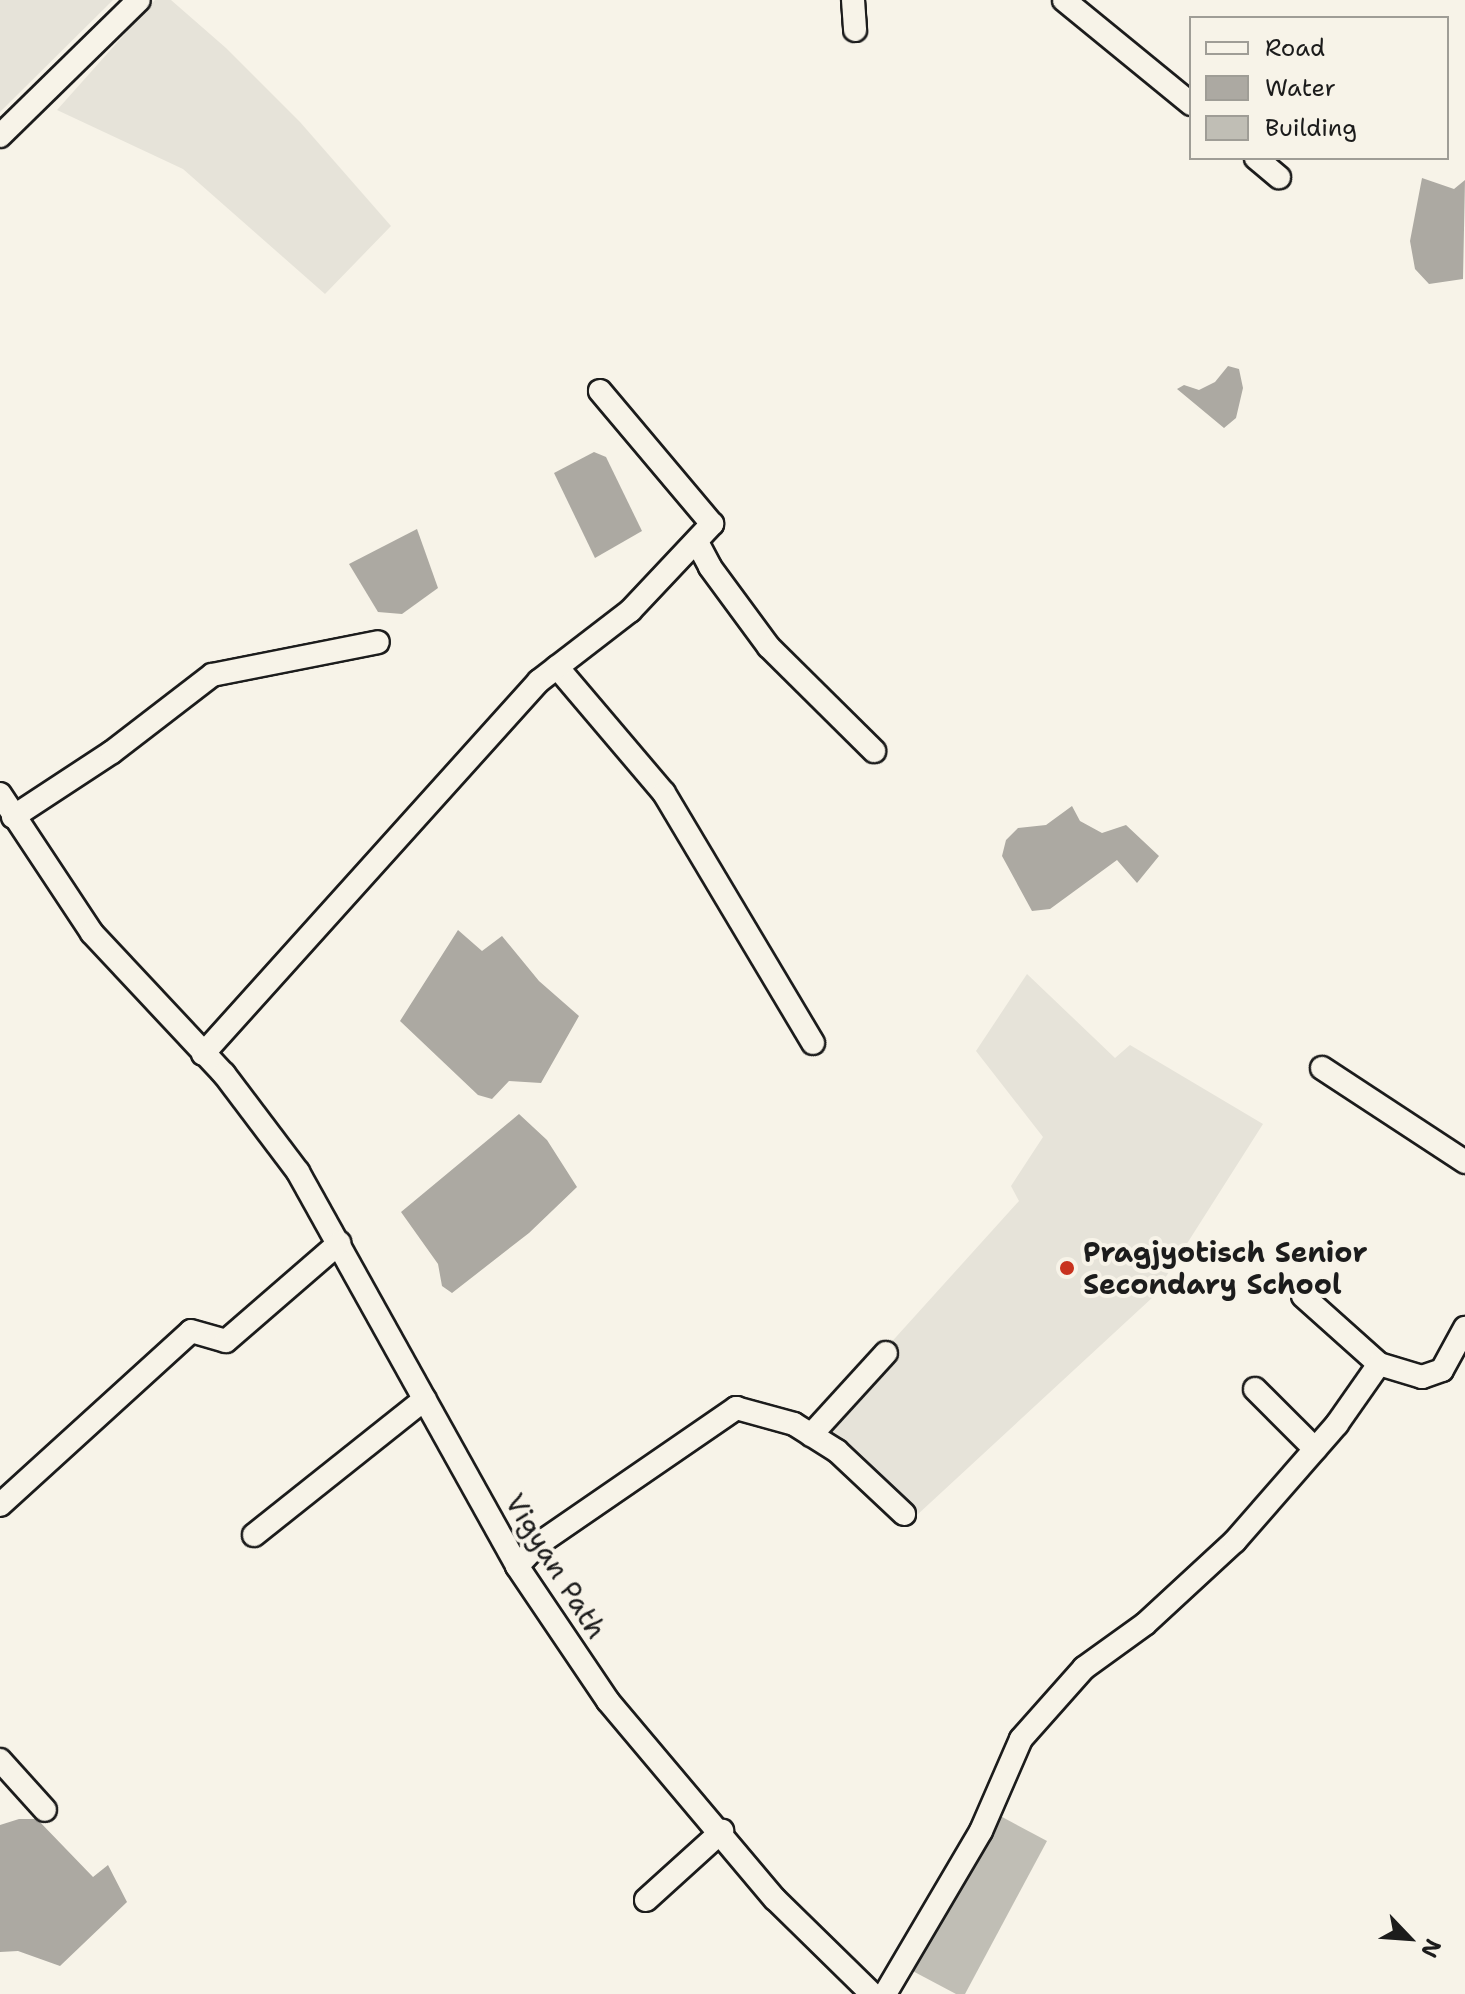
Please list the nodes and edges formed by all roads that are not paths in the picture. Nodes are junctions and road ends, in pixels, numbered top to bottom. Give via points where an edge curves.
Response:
1 (139, 0) edge
2 (853, 0) edge
3 (1064, 0) edge
4 (855, 30) dead end
5 (1189, 102) edge
6 (0, 136) edge
7 (1258, 160) edge
8 (1279, 177) dead end
9 (600, 391) dead end
10 (698, 544) junction
11 (378, 642) dead end
12 (557, 667) junction
13 (874, 751) dead end
14 (0, 794) edge
15 (13, 817) junction
16 (813, 1043) dead end
17 (203, 1054) junction
18 (1322, 1068) dead end
19 (1465, 1162) edge
20 (339, 1243) junction
21 (1303, 1296) dead end
22 (1465, 1328) edge
23 (886, 1353) dead end
24 (1379, 1364) junction
25 (1255, 1389) dead end
26 (425, 1399) junction
27 (811, 1435) junction
28 (1315, 1449) junction
29 (0, 1505) edge
30 (904, 1514) dead end
31 (254, 1535) dead end
32 (517, 1566) junction
33 (0, 1760) edge
34 (45, 1810) dead end
35 (722, 1831) junction
36 (646, 1900) dead end
37 (872, 1994) edge
38 (885, 1994) edge

1 - 6 street
2 - 4 street
3 - 5 street
7 - 8 street
9 - 10 street via 712,524
10 - 12 street via 630,611
10 - 13 street via 769,647
11 - 15 street via 212,675 112,752
12 - 16 street via 664,793
12 - 17 street via 459,767
14 - 15 street, Vigyan Path
15 - 17 street, Vigyan Path via 92,933
17 - 20 street, Vigyan Path via 261,1119
18 - 19 street
20 - 26 street, Vigyan Path
20 - 29 street via 226,1341 191,1331
21 - 24 street
22 - 24 street via 1442,1370 1422,1377
23 - 27 street
24 - 28 street
25 - 28 street
26 - 31 street
26 - 32 street, Vigyan Path
27 - 30 street via 879,1485
27 - 32 street via 794,1424 736,1408 537,1545
28 - 38 street via 1235,1541 1145,1624 1084,1668 1021,1739 981,1831
32 - 35 street, Vigyan Path via 608,1701
33 - 34 street
35 - 36 street
35 - 37 street, Vigyan Path via 775,1899

